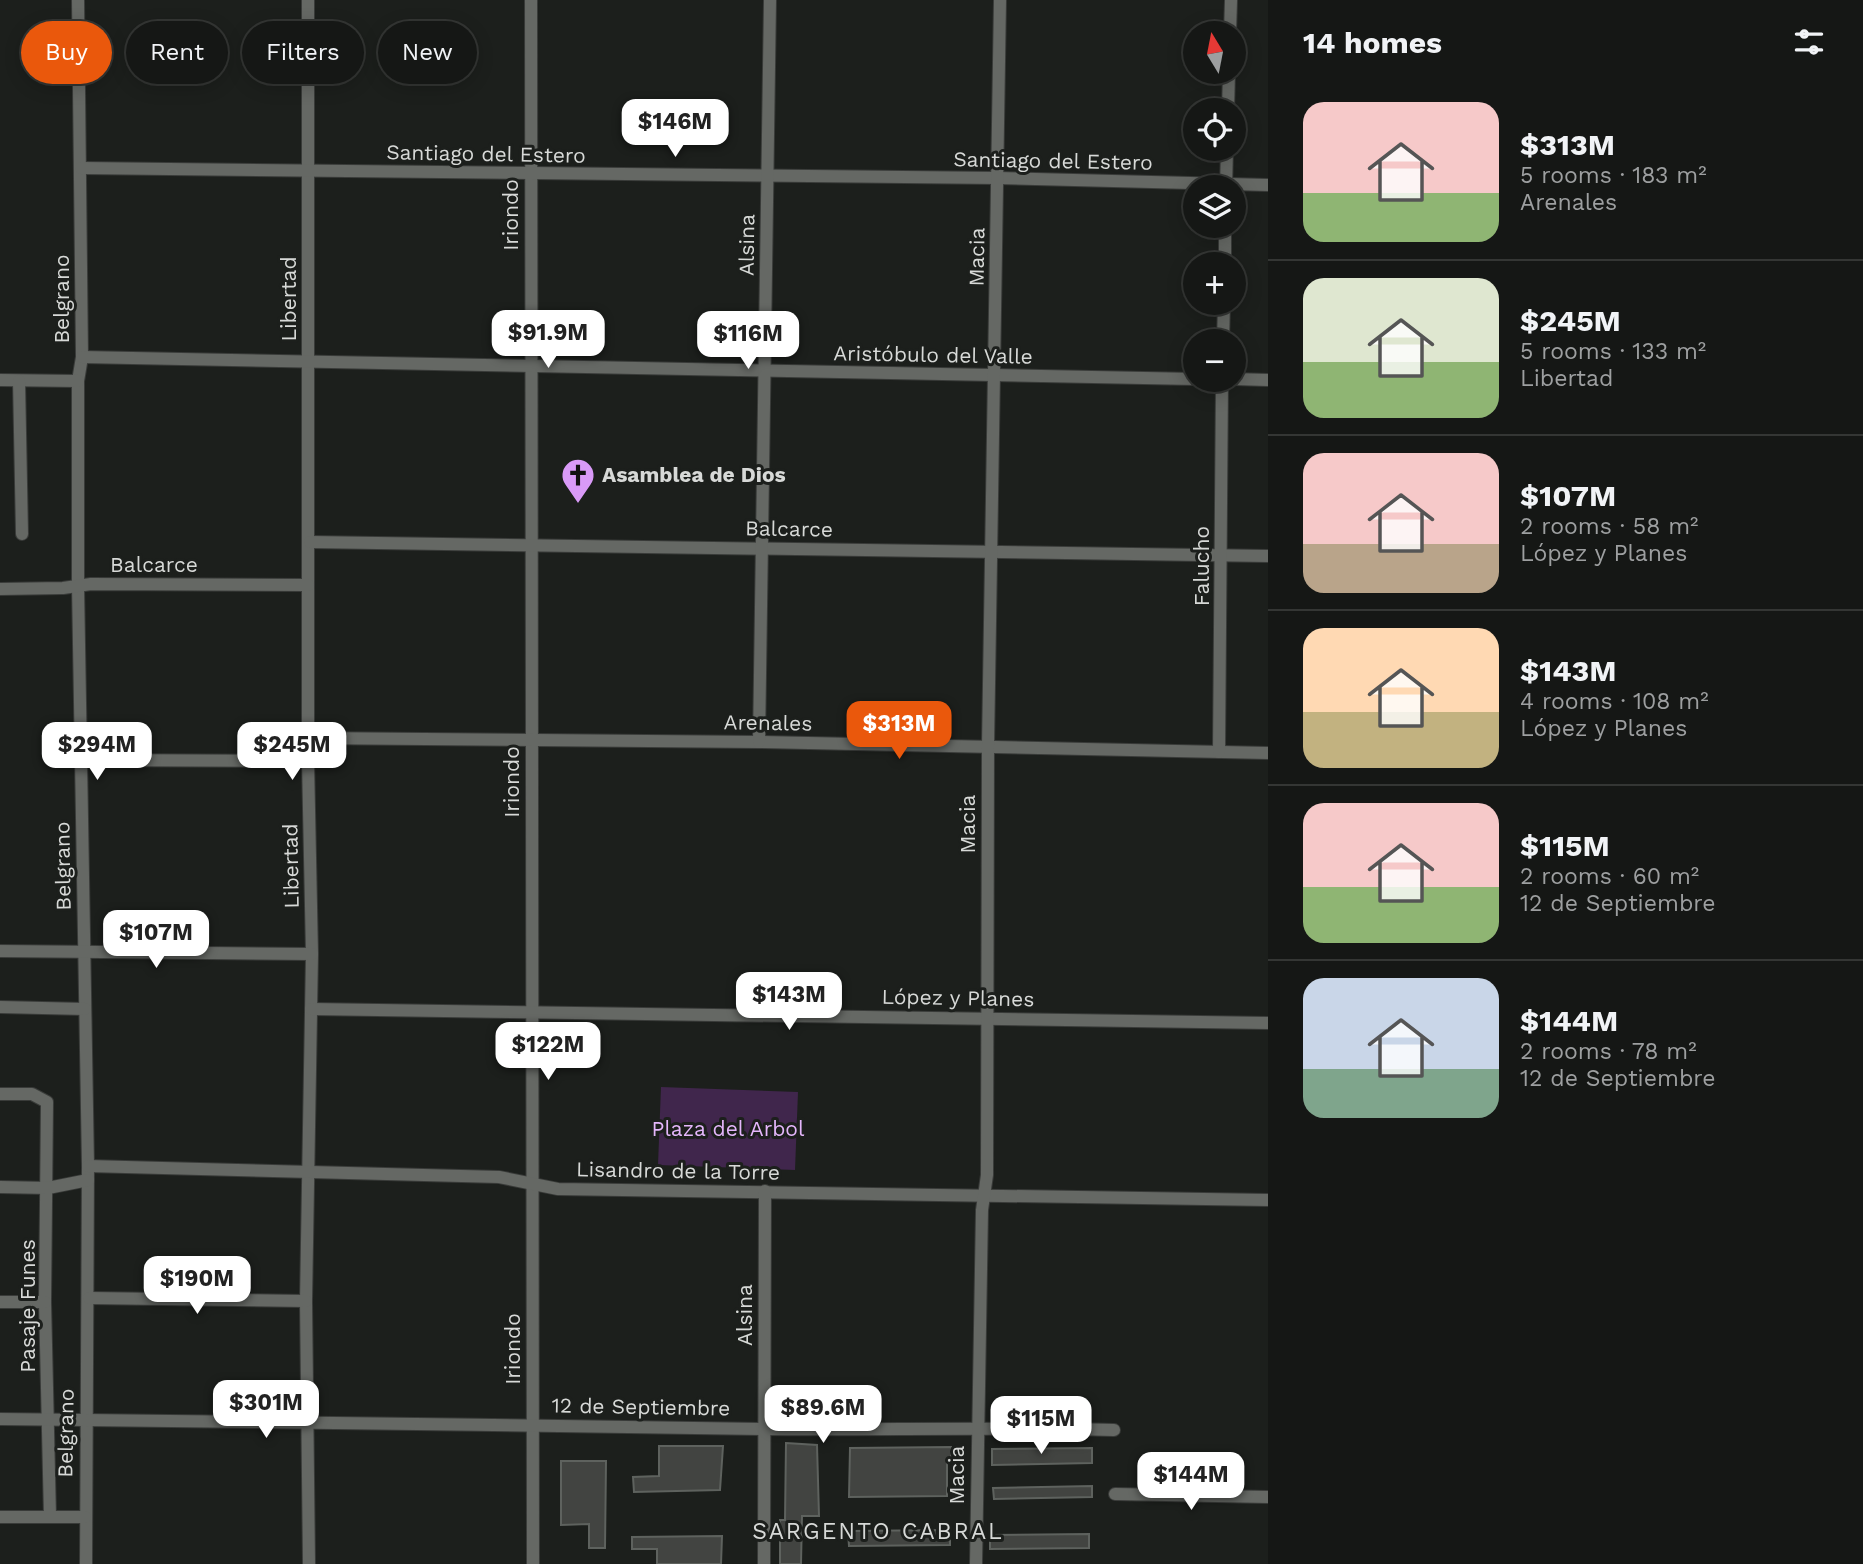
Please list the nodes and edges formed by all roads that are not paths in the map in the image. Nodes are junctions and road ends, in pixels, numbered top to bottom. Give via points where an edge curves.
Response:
1 (78, 0) edge
2 (308, 0) edge
3 (531, 0) edge
4 (770, 0) edge
5 (1000, 0) edge
6 (1231, 0) edge
7 (1230, 21) edge
8 (82, 168) junction
9 (307, 170) junction
10 (530, 174) junction
11 (768, 177) junction
12 (998, 178) junction
13 (1183, 184) edge
14 (1268, 185) edge
15 (1246, 186) edge
16 (82, 357) junction
17 (308, 362) junction
18 (532, 368) junction
19 (764, 371) junction
20 (994, 375) junction
21 (1183, 379) edge
22 (1246, 379) edge
23 (0, 380) edge
24 (1268, 380) edge
25 (19, 381) junction
26 (78, 381) junction
27 (1222, 392) edge
28 (22, 534) dead end
29 (310, 542) junction
30 (532, 544) junction
31 (763, 548) junction
32 (992, 550) junction
33 (1221, 554) junction
34 (1268, 556) edge
35 (308, 584) junction
36 (78, 586) junction
37 (0, 589) edge
38 (309, 738) junction
39 (531, 740) junction
40 (759, 742) junction
41 (988, 746) junction
42 (1219, 752) junction
43 (1268, 753) edge
44 (80, 760) junction
45 (308, 761) junction
46 (0, 951) edge
47 (85, 953) junction
48 (312, 954) junction
49 (0, 1007) edge
50 (85, 1009) junction
51 (311, 1009) junction
52 (532, 1013) junction
53 (987, 1017) junction
54 (1268, 1023) edge
55 (0, 1094) edge
56 (307, 1172) junction
57 (88, 1173) junction
58 (532, 1186) junction
59 (0, 1187) edge
60 (48, 1188) junction
61 (765, 1191) junction
62 (984, 1197) junction
63 (1268, 1200) edge
64 (89, 1298) junction
65 (306, 1301) junction
66 (0, 1302) edge
67 (45, 1302) junction
68 (85, 1418) junction
69 (0, 1419) edge
70 (48, 1419) junction
71 (307, 1424) junction
72 (533, 1425) junction
73 (977, 1426) junction
74 (764, 1429) junction
75 (1114, 1430) dead end
76 (1115, 1494) dead end
77 (1268, 1497) edge
78 (0, 1517) edge
79 (50, 1517) junction
80 (85, 1517) junction
81 (86, 1564) edge
82 (309, 1564) edge
83 (533, 1564) edge
84 (764, 1564) edge
85 (976, 1564) edge

1 - 8 street, Belgrano
2 - 9 street, Libertad
3 - 10 street, Iriondo
4 - 11 street, Alsina
5 - 12 street, Macia
6 - 7 street
8 - 9 street, Santiago del Estero
8 - 16 street, Belgrano
9 - 10 street, Santiago del Estero
9 - 17 street, Libertad
10 - 11 street, Santiago del Estero
10 - 18 street, Iriondo
11 - 12 street, Santiago del Estero
11 - 19 street, Alsina
12 - 13 street, Santiago del Estero
12 - 20 street, Macia
14 - 15 street, Santiago del Estero
16 - 17 street, Aristóbulo del Valle
16 - 26 street, Belgrano
17 - 18 street, Aristóbulo del Valle
17 - 29 street, Libertad
18 - 19 street, Aristóbulo del Valle
18 - 30 street, Iriondo
19 - 20 street, Aristóbulo del Valle
19 - 31 street, Alsina
20 - 21 street, Aristóbulo del Valle
20 - 32 street, Macia
22 - 24 street
23 - 25 street
25 - 26 street
25 - 28 street
26 - 36 street, Belgrano
27 - 33 street, Falucho
29 - 30 street, Balcarce
29 - 35 street, Libertad
30 - 31 street, Balcarce
30 - 39 street, Iriondo
31 - 32 street, Balcarce
31 - 40 street, Alsina
32 - 33 street, Balcarce
32 - 41 street, Macia
33 - 34 street, Balcarce
33 - 42 street, Falucho
35 - 36 street, Balcarce
35 - 38 street, Libertad
36 - 37 street, Balcarce
36 - 44 street, Belgrano
38 - 39 street, Arenales
38 - 45 street, Libertad
39 - 40 street, Arenales
39 - 52 street, Iriondo
40 - 41 street, Arenales
41 - 42 street, Arenales
41 - 53 street, Macia
42 - 43 street, Arenales
44 - 45 street
44 - 47 street, Belgrano
45 - 48 street, Libertad
46 - 47 street
47 - 48 street
47 - 50 street, Belgrano
48 - 51 street, Libertad
49 - 50 street
50 - 57 street, Belgrano
51 - 52 street, López y Planes
51 - 56 street, Libertad
52 - 53 street, López y Planes
52 - 58 street, Iriondo
53 - 54 street, López y Planes
53 - 62 street, Macia
55 - 60 street, Pasaje Funes via 41,1097 47,1102
56 - 57 street, Lisandro de la Torre
56 - 58 street, Lisandro de la Torre via 499,1177
56 - 65 street, Libertad
57 - 60 street, Lisandro de la Torre
57 - 64 street, Belgrano
58 - 61 street, Lisandro de la Torre
58 - 72 street, Iriondo
59 - 60 street, Lisandro de la Torre
60 - 67 street, Pasaje Funes
61 - 62 street, Lisandro de la Torre
61 - 74 street, Alsina
62 - 63 street, Lisandro de la Torre
62 - 73 street, Macia
64 - 65 street
64 - 68 street, Belgrano
65 - 71 street, Libertad
66 - 67 street
67 - 70 street, Pasaje Funes
68 - 70 street, 12 de Septiembre
68 - 71 street, 12 de Septiembre
68 - 80 street, Belgrano
69 - 70 street, 12 de Septiembre
70 - 79 street, Pasaje Funes
71 - 72 street, 12 de Septiembre
71 - 82 street, Libertad
72 - 74 street, 12 de Septiembre
72 - 83 street, Iriondo
73 - 74 street, 12 de Septiembre
73 - 75 street, 12 de Septiembre
73 - 85 street, Macia
74 - 84 street, Alsina
76 - 77 street
78 - 79 street
79 - 80 street
80 - 81 street, Belgrano

